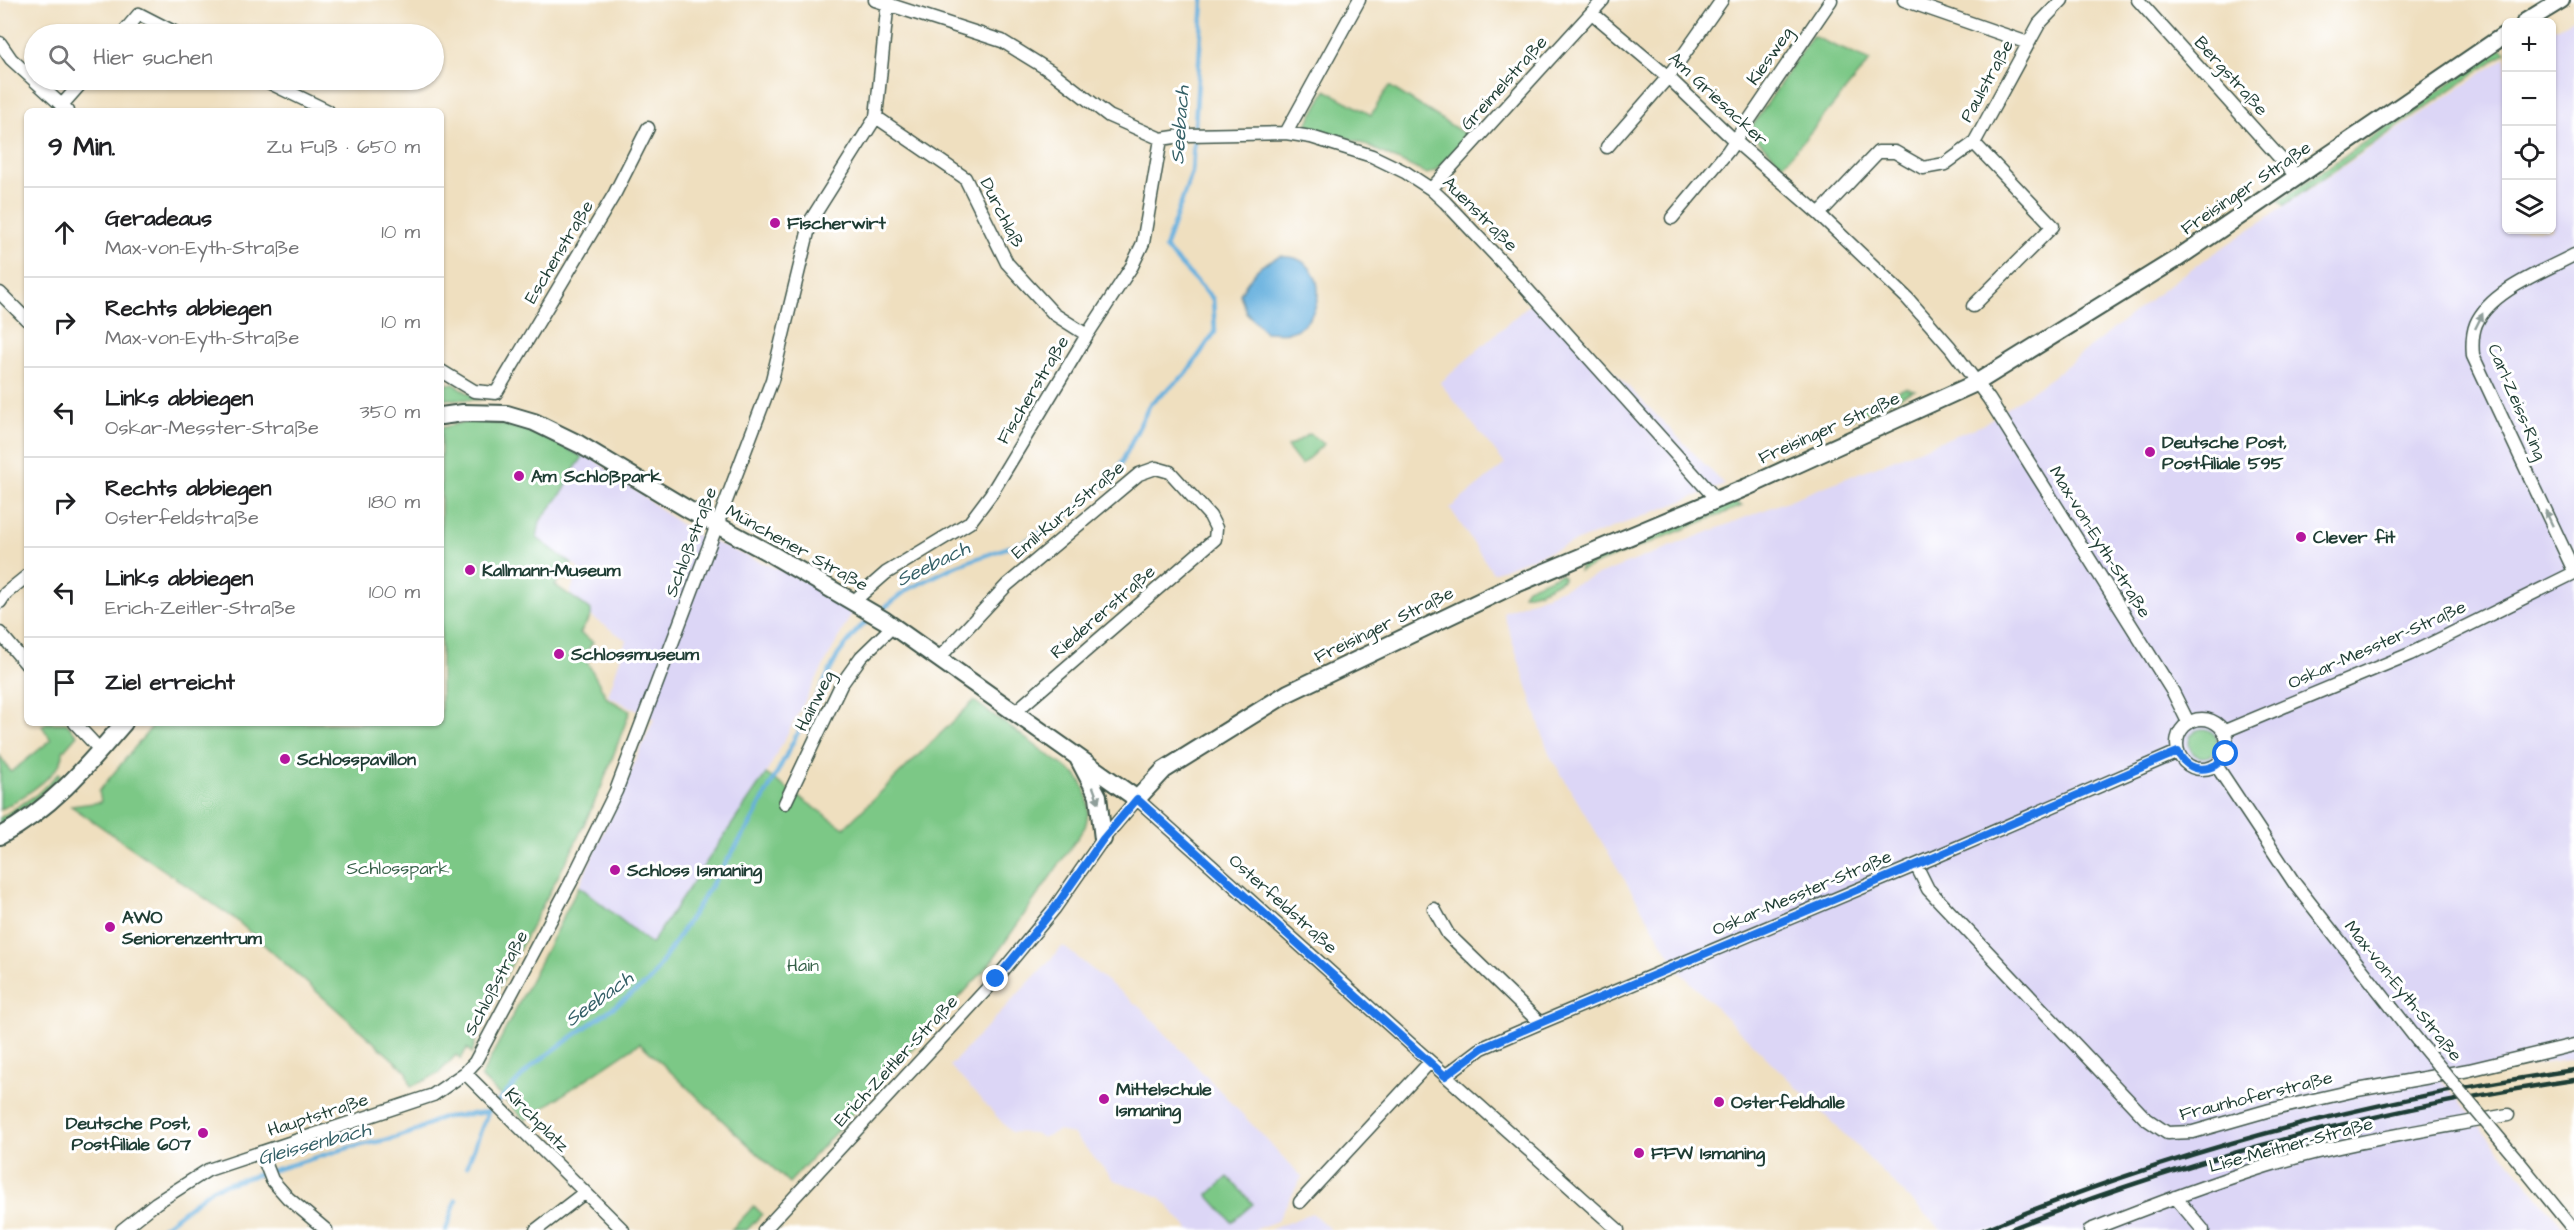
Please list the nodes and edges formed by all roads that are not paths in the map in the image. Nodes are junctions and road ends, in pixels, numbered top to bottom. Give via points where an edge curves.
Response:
1 (1359, 0) edge
2 (1603, 0) edge
3 (1722, 0) edge
4 (1831, 0) edge
5 (1904, 0) edge
6 (2062, 0) edge
7 (2138, 0) edge
8 (2561, 0) edge
9 (883, 1) edge
10 (1592, 13) junction
11 (2532, 18) edge
12 (130, 24) edge
13 (158, 24) edge
14 (2502, 37) edge
15 (0, 43) edge
16 (2028, 43) junction
17 (24, 71) edge
18 (1668, 77) junction
19 (44, 90) edge
20 (77, 90) edge
21 (285, 90) edge
22 (64, 108) edge
23 (66, 108) edge
24 (322, 108) edge
25 (876, 117) junction
26 (648, 128) dead end
27 (1286, 133) junction
28 (1161, 139) junction
29 (1734, 140) junction
30 (1974, 143) junction
31 (1607, 147) dead end
32 (2297, 177) junction
33 (1431, 189) junction
34 (1819, 214) junction
35 (1672, 218) dead end
36 (2574, 255) edge
37 (0, 292) edge
38 (1973, 306) dead end
39 (24, 317) edge
40 (1087, 335) junction
41 (444, 373) edge
42 (1977, 383) junction
43 (496, 393) junction
44 (507, 414) junction
45 (444, 416) edge
46 (1716, 499) junction
47 (716, 525) junction
48 (1215, 539) joint
49 (2574, 572) edge
50 (24, 578) edge
51 (0, 602) edge
52 (860, 605) junction
53 (889, 623) junction
54 (0, 633) edge
55 (940, 657) junction
56 (24, 662) edge
57 (1015, 712) junction
58 (2188, 722) junction
59 (78, 726) edge
60 (121, 726) edge
61 (2224, 731) junction
62 (101, 750) junction
63 (2178, 752) junction
64 (1076, 755) junction
65 (2216, 765) junction
66 (1137, 799) junction
67 (785, 803) dead end
68 (0, 836) edge
69 (1103, 839) junction
70 (1916, 865) junction
71 (1434, 909) dead end
72 (1540, 1023) junction
73 (2574, 1045) edge
74 (1430, 1062) junction
75 (465, 1073) junction
76 (1445, 1076) junction
77 (2508, 1115) dead end
78 (265, 1163) junction
79 (584, 1193) junction
80 (2175, 1197) junction
81 (1300, 1202) dead end
82 (122, 1230) edge
83 (326, 1230) edge
84 (536, 1230) edge
85 (623, 1230) edge
86 (764, 1230) edge
87 (1618, 1230) edge
88 (2090, 1230) edge
89 (2203, 1230) edge
90 (2574, 1230) edge

1 - 27 street
2 - 10 street, Greimelstraße
3 - 18 street
4 - 29 street, Kiesweg
5 - 16 street
6 - 16 street, Paulstraße via 2039,24
7 - 32 street, Bergstraße
8 - 11 main road
9 - 25 street, Schloßstraße
9 - 28 street via 1002,41 1052,72 1108,116
10 - 18 street, Am Griesacker
10 - 33 street, Greimelstraße
12 - 13 street via 139,14
14 - 32 main road, Freisinger Straße
15 - 17 street
16 - 30 street, Paulstraße
18 - 29 street, Am Griesacker
18 - 31 street
19 - 22 street
20 - 23 street
21 - 24 street
25 - 40 street, Durchlaß via 965,178 1007,263 1054,314
25 - 47 street, Schloßstraße via 811,219 772,380
26 - 43 street, Eschenstraße via 615,193
27 - 28 street, Auenstraße via 1201,134
27 - 33 street, Auenstraße via 1372,156
28 - 40 street, Fischerstraße via 1143,243
29 - 34 street, Am Griesacker
29 - 35 street, Kiesweg
30 - 34 street via 1944,164 1923,168 1895,152 1878,152
30 - 38 street, Paulstraße via 2053,226
32 - 42 main road, Freisinger Straße via 2134,287
33 - 46 street, Auenstraße via 1516,277
34 - 42 street, Am Griesacker via 1907,298
49 -> 36 street, Carl-Zeiss-Ring via 2473,356 2472,340 2476,324 2496,298
37 - 39 street
40 - 52 street, Fischerstraße via 997,485 970,522 886,573
41 - 43 street via 474,391
42 - 46 main road, Freisinger Straße
42 - 58 street, Max-von-Eyth-Straße
43 - 44 street
44 - 45 main road, Münchener Straße
44 - 47 main road, Münchener Straße via 579,444
46 - 66 main road, Freisinger Straße via 1514,585 1288,693 1164,770
47 - 52 main road, Münchener Straße
47 - 75 street, Schloßstraße via 616,791 475,1062
48 - 55 street, Emil-Kurz-Straße via 1216,528 1210,516 1170,472 1156,468 1139,474 1007,585
48 - 57 street, Riedererstraße
49 - 61 street, Oskar-Messter-Straße via 2410,654
50 - 51 street
52 - 53 main road, Münchener Straße
53 - 55 main road, Münchener Straße
53 - 67 street, Hainweg via 841,685
54 - 56 street
55 - 57 main road, Münchener Straße
57 - 64 main road, Münchener Straße
58 - 61 street via 2212,720
58 - 63 street via 2179,732
59 - 62 street
60 - 62 main road
61 - 65 street via 2228,746
62 - 68 main road via 38,813
63 - 65 street via 2194,768 2209,769
63 - 70 street, Oskar-Messter-Straße
64 - 66 main road, Münchener Straße
64 -> 69 main road via 1098,796
65 - 90 street, Max-von-Eyth-Straße, bridge via 2295,884
66 - 69 street, Erich-Zeitler-Straße
66 - 74 street, Osterfeldstraße
69 - 86 street, Erich-Zeitler-Straße via 1054,909 996,979
70 - 72 street, Oskar-Messter-Straße
70 - 73 street, Fraunhoferstraße via 1936,897 2145,1118 2167,1133 2193,1132 2346,1092 2469,1070
71 - 72 street via 1448,934
72 - 76 street, Oskar-Messter-Straße via 1482,1048
74 - 76 street, Osterfeldstraße
74 - 81 street
75 - 78 street, Hauptstraße via 432,1095
75 - 79 street, Kirchplatz
76 - 87 street, Osterfeldstraße
77 - 80 street, Lise-Meitner-Straße via 2268,1166
78 - 82 street, Hauptstraße via 208,1170
78 - 83 street via 288,1198
79 - 84 street
79 - 85 street, Kirchplatz
80 - 88 street, Lise-Meitner-Straße
80 - 89 street

